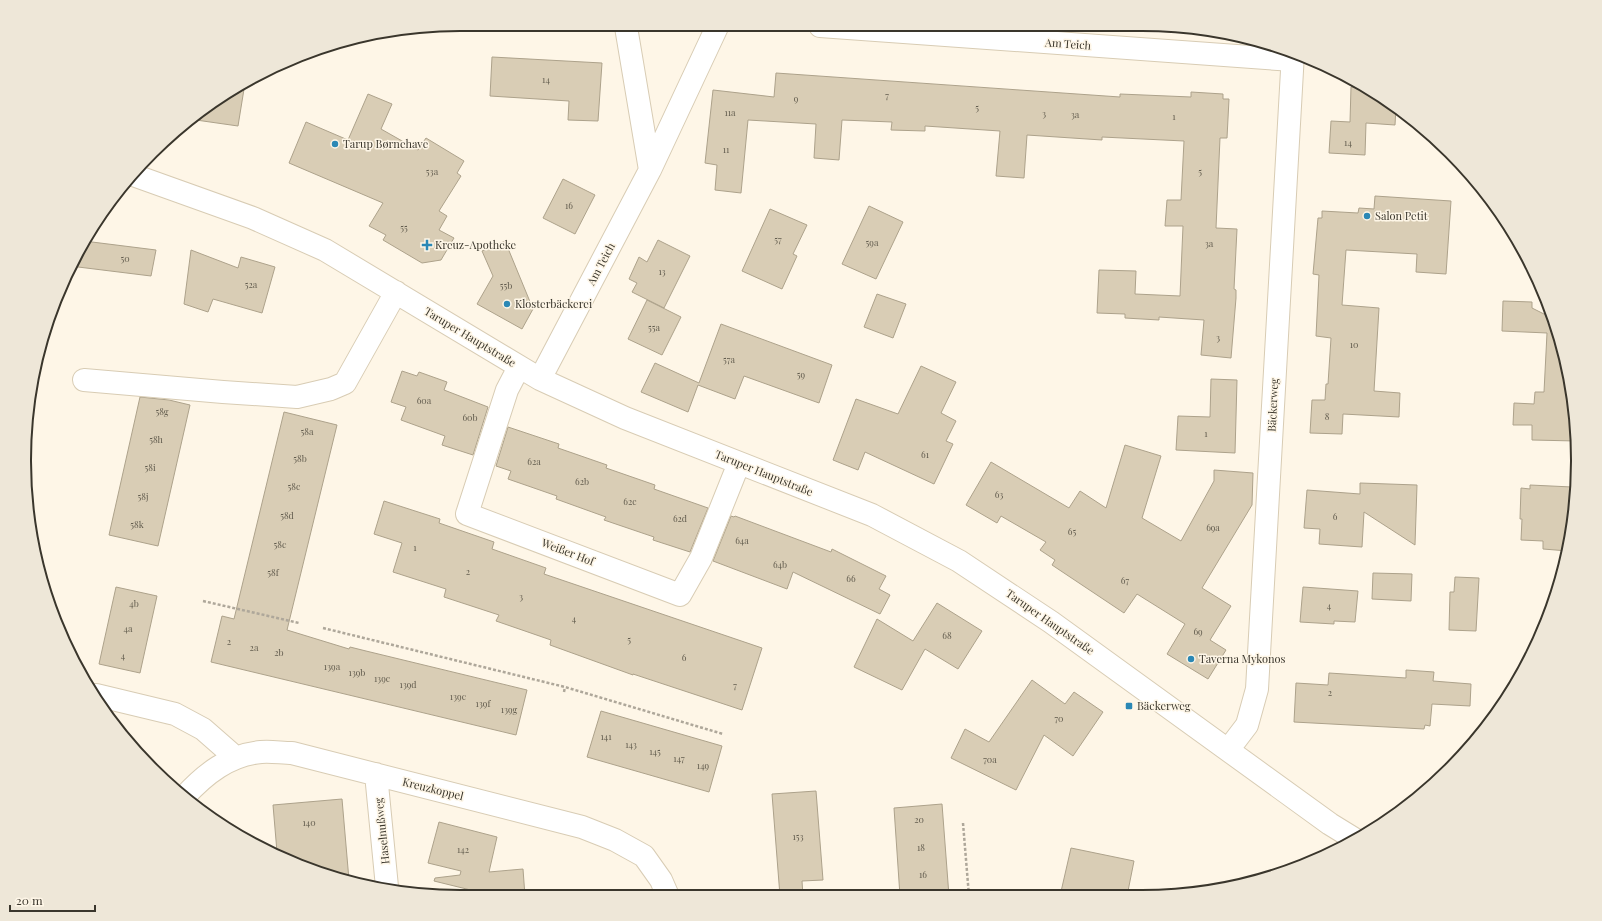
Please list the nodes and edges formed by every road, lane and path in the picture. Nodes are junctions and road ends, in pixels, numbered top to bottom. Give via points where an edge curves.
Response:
1 (627, 31) edge
2 (715, 31) edge
3 (934, 31) edge
4 (1283, 55) edge
5 (1293, 59) edge
6 (650, 170) junction
7 (138, 177) edge
8 (396, 292) junction
9 (519, 367) junction
10 (540, 379) junction
11 (84, 380) dead end
12 (739, 463) junction
13 (203, 601) dead end
14 (299, 622) dead end
15 (323, 628) dead end
16 (565, 687) junction
17 (564, 692) dead end
18 (101, 696) edge
19 (723, 734) dead end
20 (1228, 750) junction
21 (236, 757) junction
22 (376, 774) junction
23 (188, 792) edge
24 (963, 823) dead end
25 (1349, 836) edge
26 (387, 883) edge
27 (665, 890) edge
28 (969, 890) edge

1 - 6 street
2 - 6 street, Am Teich
3 - 4 street, Am Teich
5 - 20 street, Bäckerweg via 1257,689 1246,725
6 - 10 street, Am Teich
7 - 8 street, Taruper Hauptstraße via 252,218 324,250
8 - 9 street, Taruper Hauptstraße
8 - 11 street via 345,383 331,390 297,396
9 - 10 street, Taruper Hauptstraße
9 - 12 street, Weißer Hof via 507,390 467,514 680,595 701,558
10 - 12 street, Taruper Hauptstraße via 625,418
12 - 20 street, Taruper Hauptstraße via 872,515 959,561 1051,622
13 - 14 path
15 - 16 path
16 - 17 path
16 - 19 path
18 - 21 street via 175,714 203,729
20 - 25 street, Taruper Hauptstraße
21 - 22 street, Kreuzkoppel via 262,752 292,753
21 - 23 street, Kreuzkoppel via 213,770
22 - 26 street, Haselnußweg
22 - 27 street, Kreuzkoppel via 582,827 615,840 644,856
24 - 28 path

